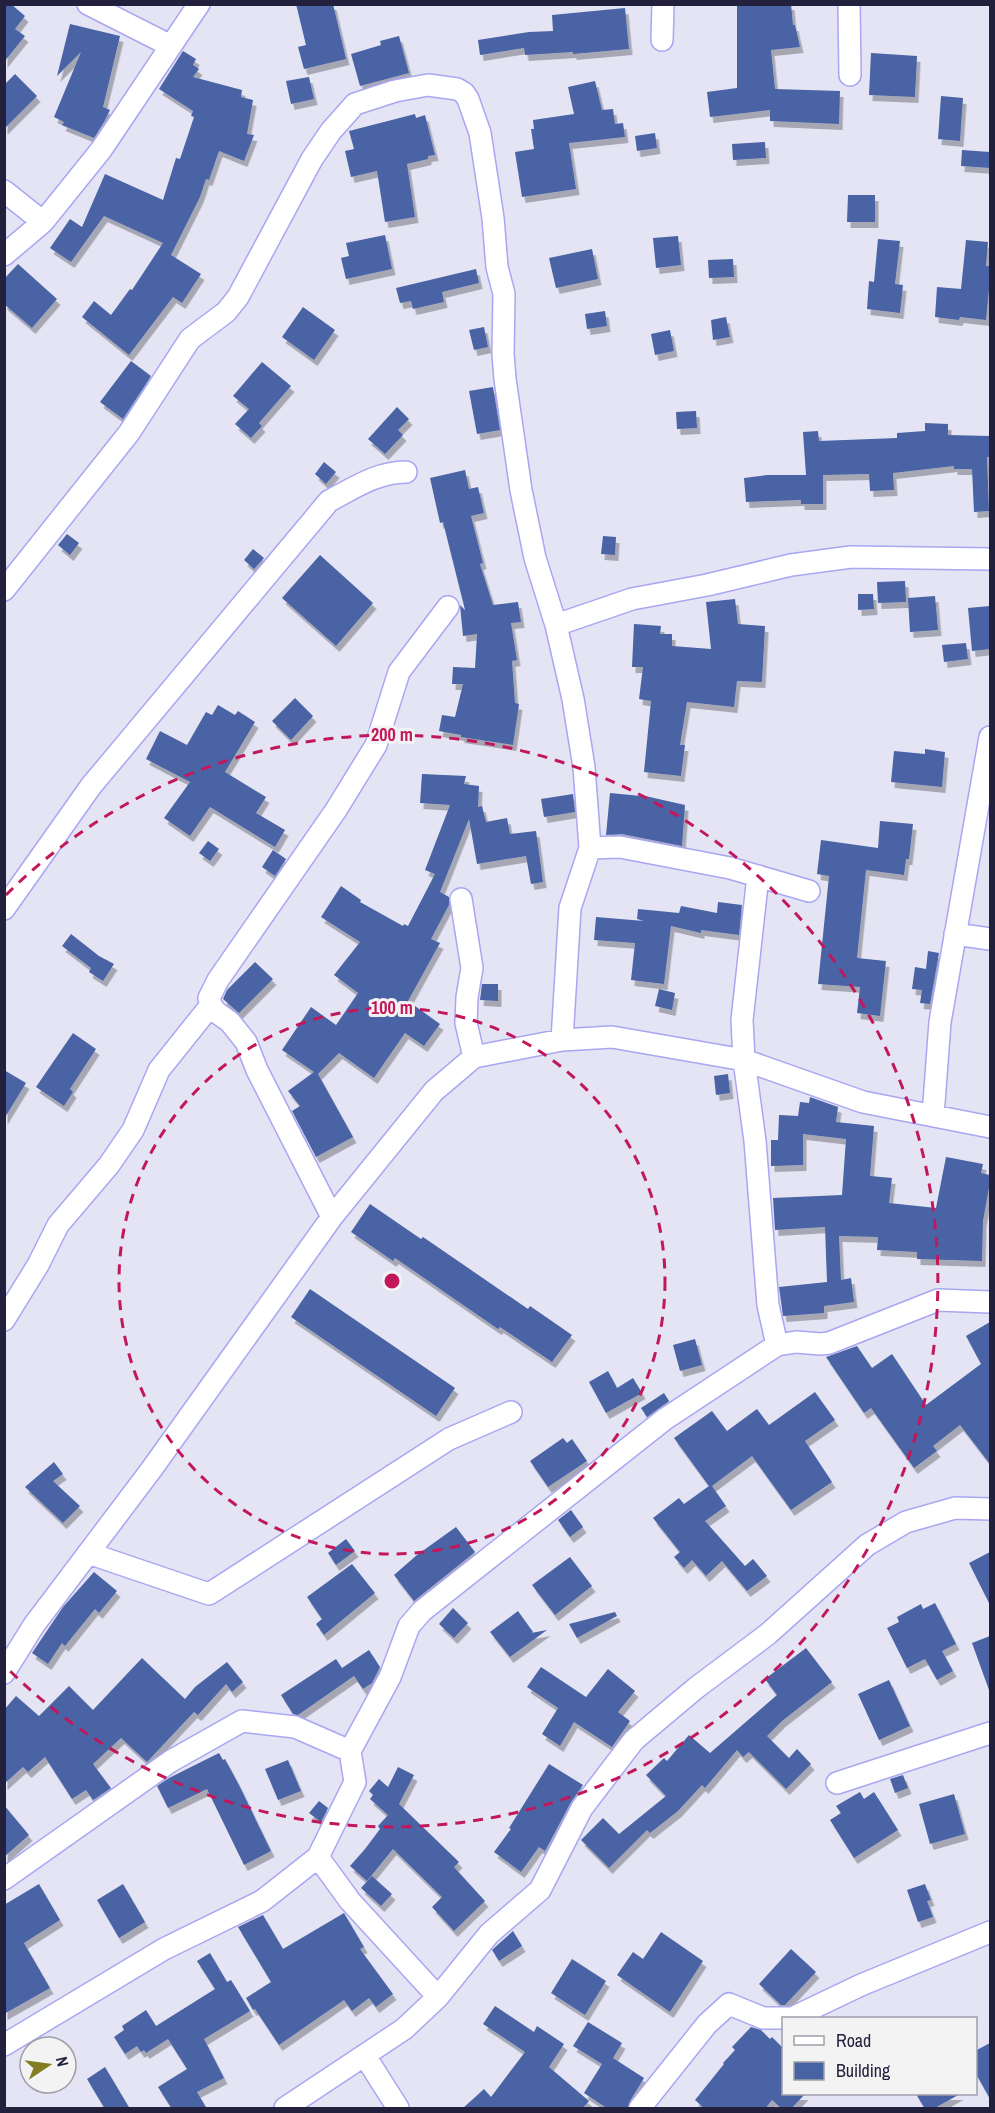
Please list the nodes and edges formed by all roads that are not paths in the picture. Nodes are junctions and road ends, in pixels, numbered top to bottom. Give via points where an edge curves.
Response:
1 (88, 4) edge
2 (200, 4) edge
3 (663, 4) edge
4 (849, 4) edge
5 (662, 40) dead end
6 (171, 46) junction
7 (850, 75) dead end
8 (4, 191) edge
9 (43, 222) junction
10 (4, 255) edge
11 (406, 472) dead end
12 (990, 559) edge
13 (4, 590) edge
14 (448, 607) dead end
15 (556, 625) junction
16 (990, 737) edge
17 (590, 848) junction
18 (758, 876) junction
19 (809, 891) dead end
20 (461, 899) dead end
21 (4, 909) edge
22 (955, 934) junction
23 (990, 939) edge
24 (211, 1005) junction
25 (562, 1040) junction
26 (474, 1057) junction
27 (744, 1060) junction
28 (933, 1116) junction
29 (990, 1127) edge
30 (332, 1217) junction
31 (990, 1302) edge
32 (4, 1320) edge
33 (777, 1346) junction
34 (511, 1412) dead end
35 (990, 1509) edge
36 (88, 1553) junction
37 (4, 1673) edge
38 (990, 1733) edge
39 (350, 1750) junction
40 (837, 1783) dead end
41 (318, 1857) junction
42 (4, 1879) edge
43 (990, 1932) edge
44 (438, 1997) junction
45 (794, 2017) edge
46 (782, 2018) edge
47 (4, 2045) edge
48 (365, 2056) junction
49 (285, 2109) edge
50 (398, 2109) edge
51 (640, 2109) edge

1 - 6 street
2 - 6 street
3 - 5 street
4 - 7 street
6 - 9 street via 100,150
8 - 9 street
9 - 10 street
11 - 21 street via 389,472 329,501 91,786
12 - 15 street via 851,557 791,566 632,599
13 - 15 street via 129,433 190,339 226,312 238,297 281,214 331,131 355,105 395,91 428,86 464,93 480,133 504,294 504,371 520,479 535,558
14 - 24 street via 399,672 376,745 336,810 218,980 209,998
15 - 17 street via 579,734
16 - 22 street
17 - 18 street via 620,847
17 - 25 street via 570,908
18 - 19 street
18 - 27 street via 742,1020
20 - 26 street via 472,968 466,1023
22 - 23 street
22 - 28 street via 940,1022
24 - 30 street via 246,1042
24 - 32 street via 159,1070 133,1130 58,1225
25 - 26 street
25 - 27 street via 612,1037
26 - 30 street via 434,1091
27 - 28 street via 863,1102
27 - 33 street via 755,1141 768,1305
28 - 29 street
30 - 36 street
31 - 33 street via 938,1300 829,1343
33 - 39 street via 665,1419 422,1611 409,1626 390,1677
34 - 36 street via 449,1439 209,1594
35 - 44 street via 955,1508 906,1522 867,1545 768,1634 634,1740 582,1808 540,1890 489,1934
36 - 37 street
38 - 40 street
39 - 41 street via 355,1782
39 - 42 street via 295,1727 242,1721 171,1761
41 - 44 street via 350,1901
41 - 47 street via 262,1901 164,1949
43 - 45 street
44 - 48 street via 404,2029
46 - 51 street via 763,2018 729,2004 708,2024
48 - 49 street
48 - 50 street

